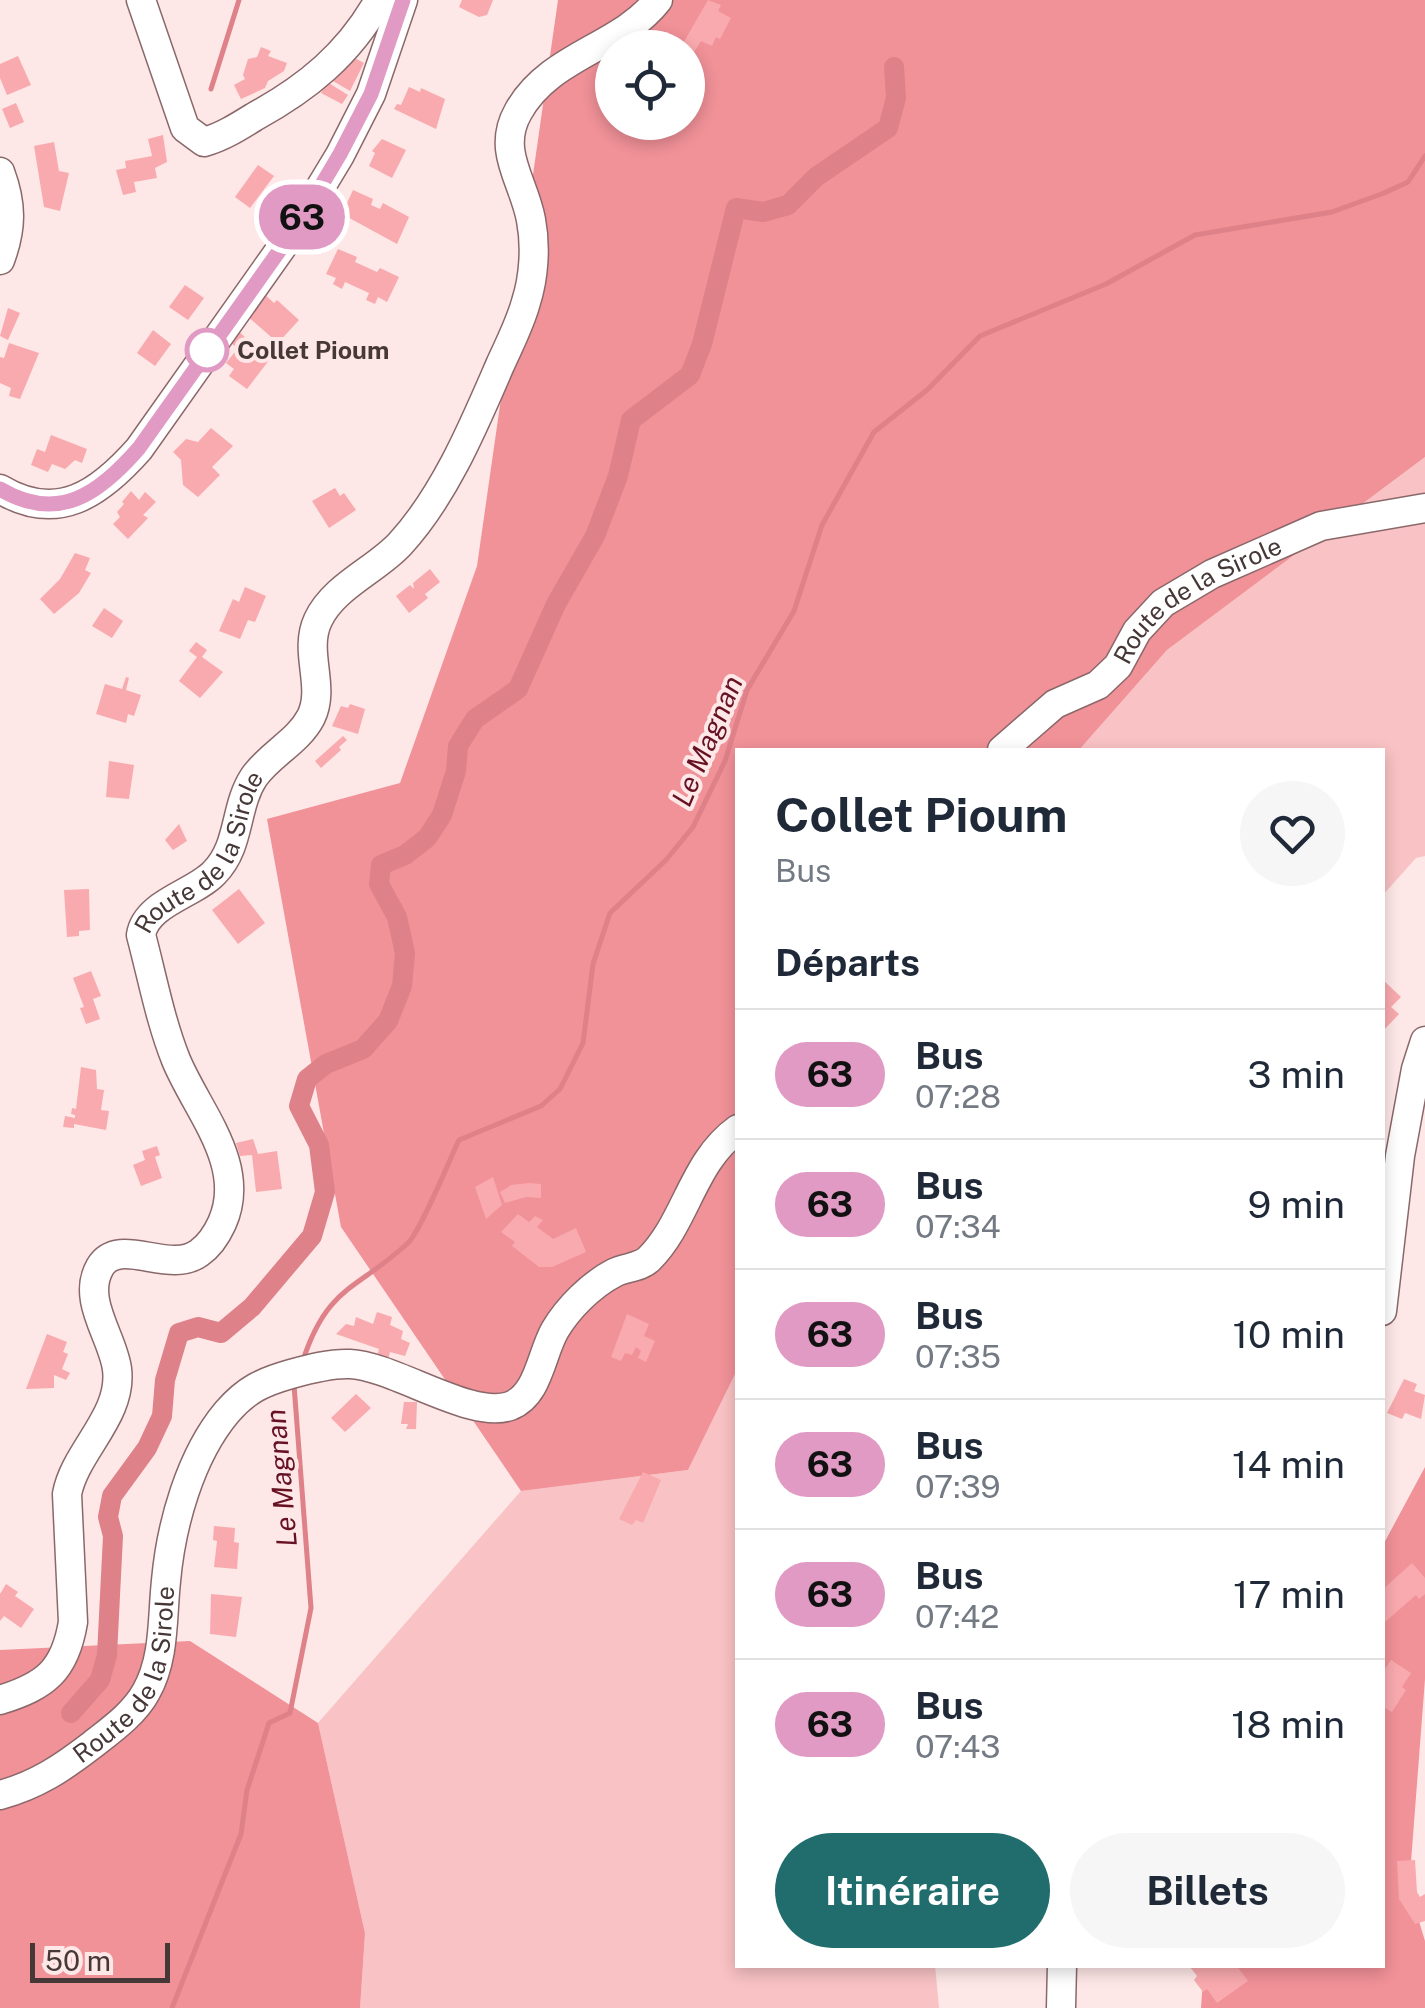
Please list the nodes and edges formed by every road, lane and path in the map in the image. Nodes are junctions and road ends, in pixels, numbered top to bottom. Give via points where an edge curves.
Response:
1 (141, 0) edge
2 (379, 0) edge
3 (404, 0) edge
4 (658, 0) edge
5 (0, 172) edge
6 (0, 260) edge
7 (0, 490) edge
8 (1425, 508) edge
9 (1004, 748) edge
10 (1425, 1040) edge
11 (735, 1133) edge
12 (1385, 1285) edge
13 (0, 1700) edge
14 (0, 1795) edge
15 (1062, 1968) edge
16 (1061, 2008) edge

1 - 2 street via 185,128 204,142 319,76 359,34
3 - 7 street via 347,143 299,223 139,448 113,478 75,500 38,504
4 - 13 street, Route de la Sirole via 555,70 518,110 508,148 532,222 531,276 523,312 486,397 409,534 318,620 312,714 254,777 222,863 142,926 167,1033 221,1148 228,1198 219,1229 199,1254 170,1261 120,1253 102,1263 95,1277 95,1301 117,1369 116,1392 66,1494 70,1640 50,1675 32,1690
5 - 6 street via 10,232
8 - 9 street, Route de la Sirole via 1322,526 1212,574 1163,603 1098,685 1056,704
10 - 12 street via 1398,1170
11 - 14 street, Route de la Sirole via 706,1159 666,1239 645,1264 616,1272 561,1319 532,1388 519,1402 477,1406 352,1364 259,1382 226,1413 195,1465 176,1525 160,1654 146,1693 124,1720 62,1768
15 - 16 street

